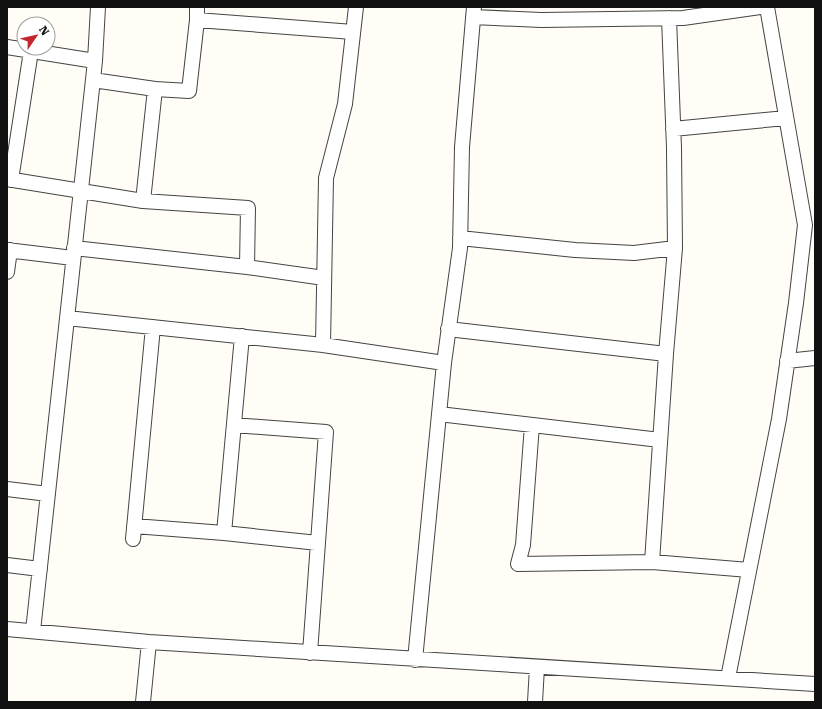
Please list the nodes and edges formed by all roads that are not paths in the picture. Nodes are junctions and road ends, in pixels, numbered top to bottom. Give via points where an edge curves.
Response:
1 (98, 7) edge
2 (356, 7) edge
3 (760, 7) edge
4 (767, 7) edge
5 (474, 12) edge
6 (197, 14) edge
7 (669, 18) junction
8 (353, 32) junction
9 (56, 55) edge
10 (30, 56) edge
11 (95, 61) junction
12 (93, 80) junction
13 (154, 89) junction
14 (786, 118) junction
15 (673, 129) junction
16 (12, 141) edge
17 (9, 180) edge
18 (81, 192) junction
19 (143, 201) junction
20 (460, 238) junction
21 (675, 248) junction
22 (809, 248) edge
23 (8, 250) edge
24 (74, 253) junction
25 (247, 267) junction
26 (7, 272) edge
27 (324, 278) junction
28 (67, 318) junction
29 (152, 327) junction
30 (448, 329) junction
31 (242, 336) junction
32 (323, 345) junction
33 (666, 354) junction
34 (815, 358) edge
35 (787, 361) junction
36 (444, 363) junction
37 (438, 414) junction
38 (234, 425) junction
39 (532, 425) junction
40 (660, 440) junction
41 (7, 489) edge
42 (48, 494) junction
43 (224, 533) junction
44 (318, 543) junction
45 (652, 562) junction
46 (7, 566) edge
47 (40, 569) junction
48 (749, 570) junction
49 (7, 629) edge
50 (33, 632) junction
51 (149, 642) junction
52 (310, 653) junction
53 (415, 660) junction
54 (537, 666) junction
55 (728, 678) junction
56 (815, 684) edge
57 (143, 702) edge
58 (535, 702) edge

1 - 11 street
2 - 8 street
3 - 7 street
4 - 14 street
5 - 7 street via 541,20
5 - 20 street via 462,147
6 - 8 street
6 - 13 street via 189,92
7 - 15 street
8 - 27 street via 345,104 326,178
9 - 11 street
10 - 16 street
11 - 12 street
12 - 13 street
12 - 18 street
13 - 19 street
14 - 15 street
14 - 22 street
15 - 21 street
16 - 17 street
17 - 18 street
18 - 19 street
18 - 24 street
19 - 25 street via 248,208
20 - 21 street via 597,252 634,253
20 - 30 street
21 - 33 street
22 - 35 street
23 - 24 street
23 - 26 street
24 - 25 street
24 - 28 street
25 - 27 street
27 - 32 street
28 - 29 street
28 - 42 street
29 - 31 street
29 - 43 street via 133,533
30 - 33 street
30 - 36 street
31 - 32 street
31 - 38 street
32 - 36 street
33 - 40 street
34 - 35 street
35 - 48 street
36 - 37 street
37 - 39 street
37 - 53 street
38 - 43 street
38 - 44 street via 326,432
39 - 40 street
39 - 45 street via 523,545 518,564
40 - 45 street
41 - 42 street
42 - 47 street
43 - 44 street
44 - 52 street
45 - 48 street
46 - 47 street
47 - 50 street
48 - 55 street
49 - 50 street
50 - 51 street
51 - 52 street
51 - 57 street
52 - 53 street
53 - 54 street
54 - 55 street
54 - 58 street
55 - 56 street

